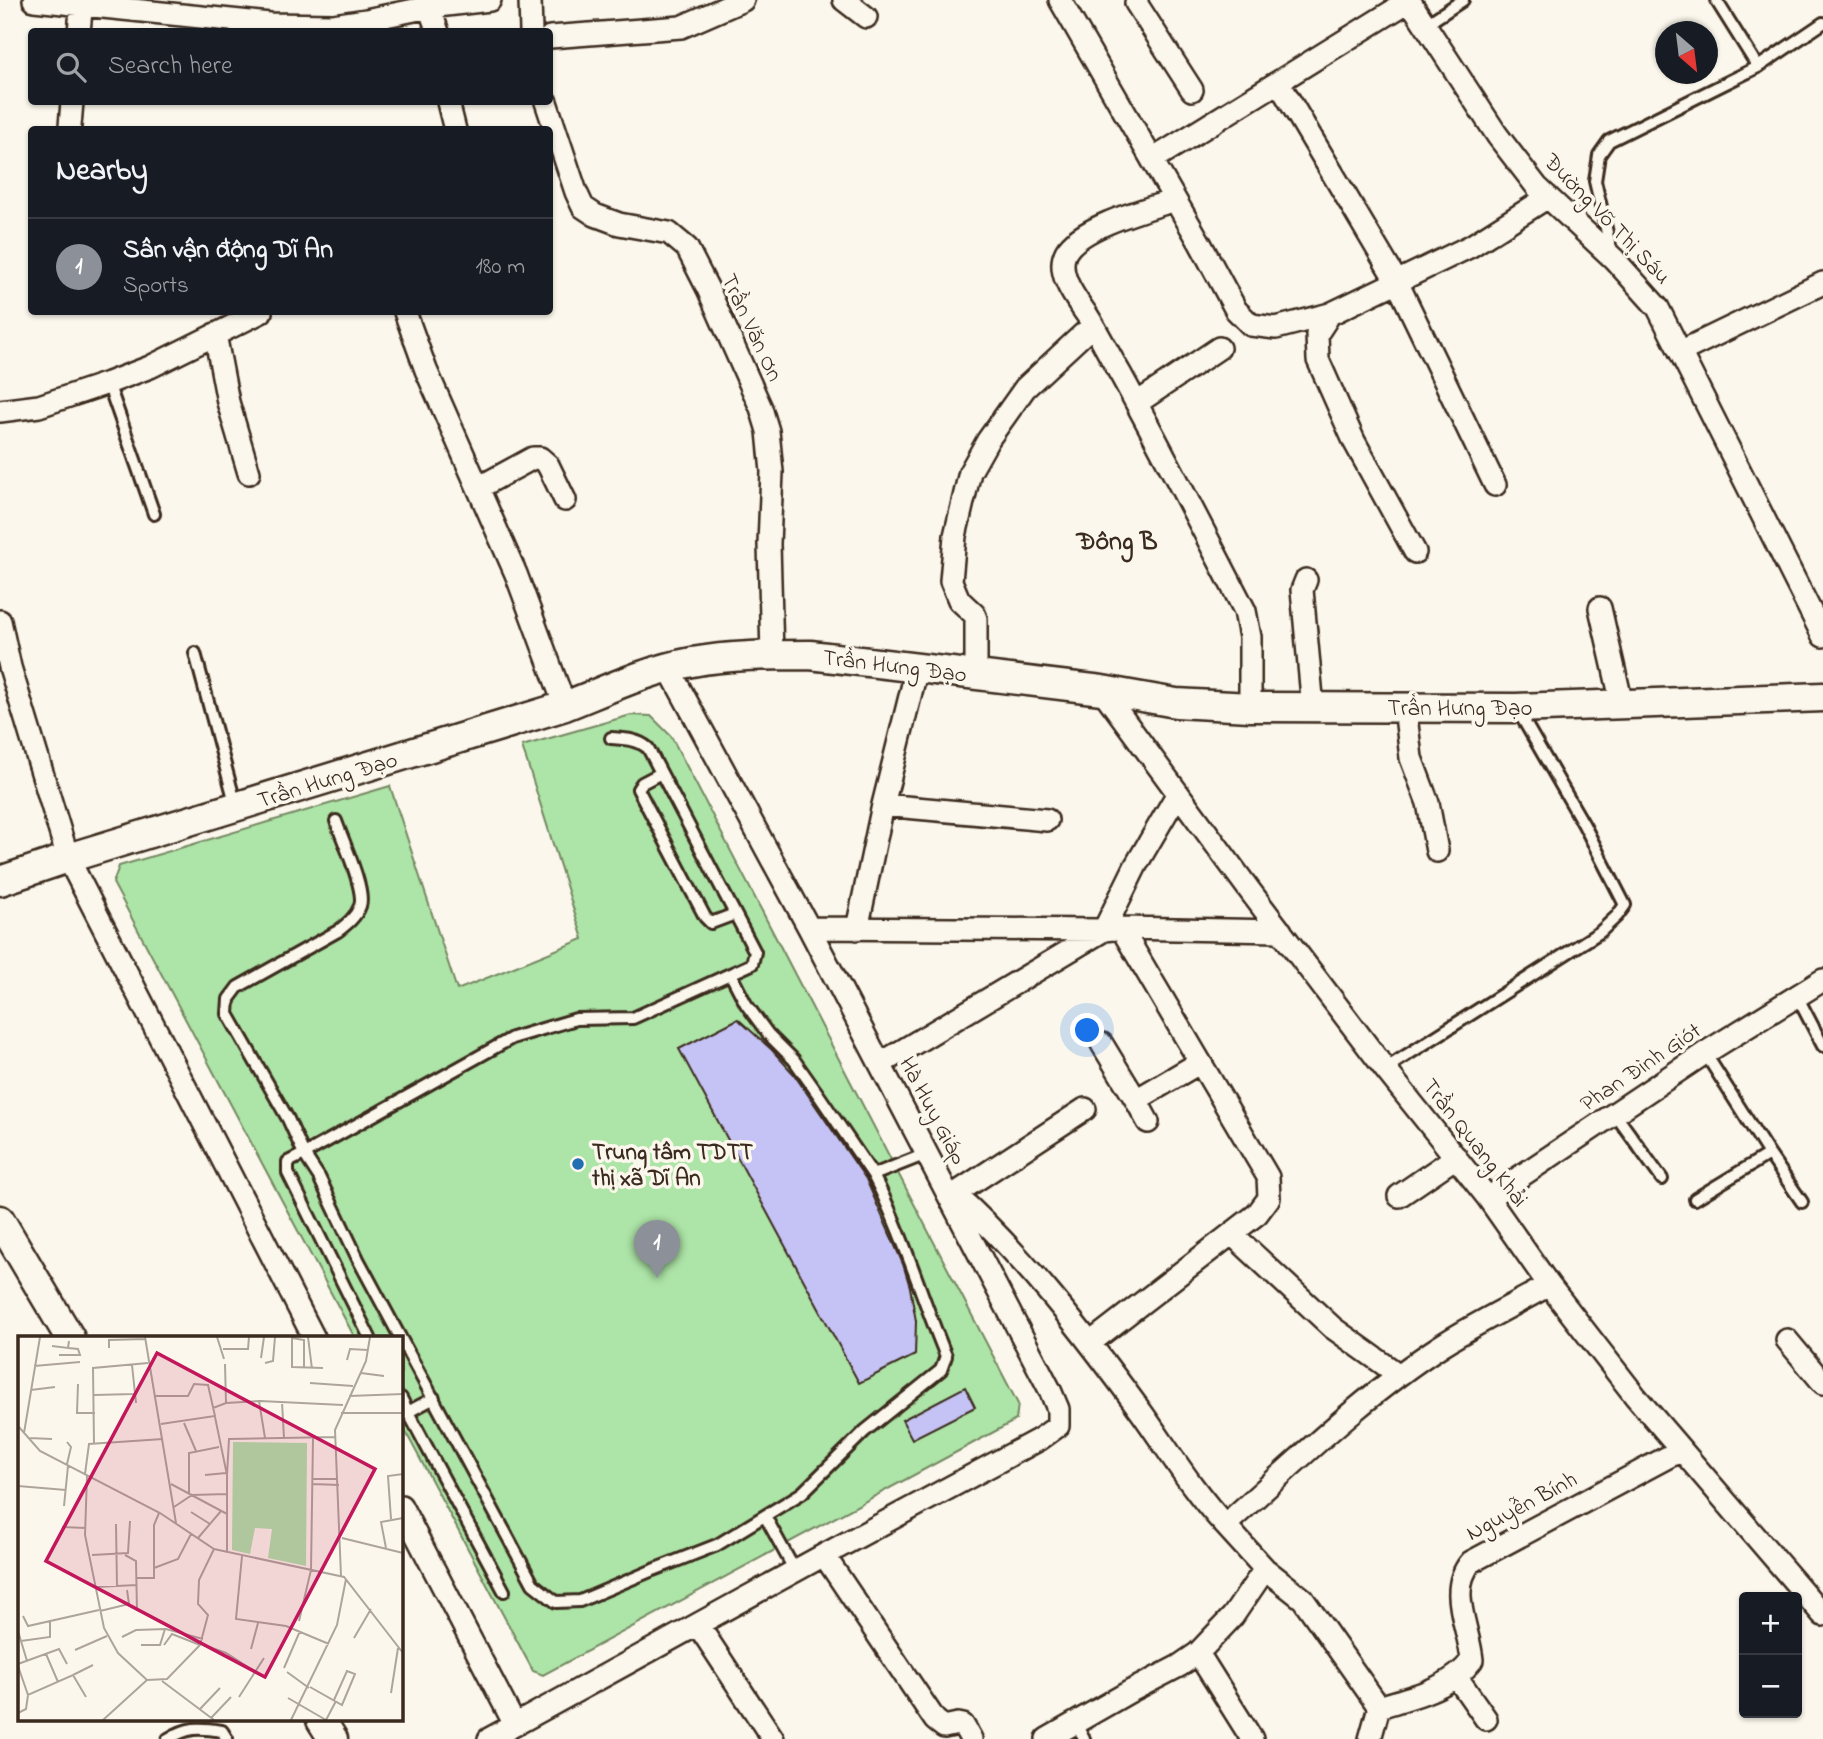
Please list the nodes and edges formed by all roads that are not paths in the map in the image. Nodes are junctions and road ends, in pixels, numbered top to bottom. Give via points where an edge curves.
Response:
1 (34, 0) edge
2 (490, 0) edge
3 (530, 0) edge
4 (744, 0) edge
5 (844, 0) edge
6 (1060, 0) edge
7 (1137, 0) edge
8 (1409, 0) edge
9 (1464, 0) edge
10 (1716, 0) edge
11 (82, 3) edge
12 (429, 7) junction
13 (866, 17) dead end
14 (1823, 24) edge
15 (1425, 25) junction
16 (79, 28) edge
17 (437, 28) edge
18 (531, 28) edge
19 (553, 37) edge
20 (1758, 67) junction
21 (1279, 83) junction
22 (1192, 90) dead end
23 (72, 105) edge
24 (449, 105) edge
25 (547, 105) edge
26 (70, 126) dead end
27 (454, 126) edge
28 (1152, 160) junction
29 (1548, 197) junction
30 (1175, 200) junction
31 (1614, 259) junction
32 (1397, 282) junction
33 (1823, 283) edge
34 (1331, 314) junction
35 (252, 315) edge
36 (406, 315) edge
37 (222, 325) edge
38 (1093, 325) junction
39 (1219, 348) dead end
40 (1681, 352) junction
41 (108, 383) junction
42 (1137, 403) junction
43 (0, 411) edge
44 (249, 473) dead end
45 (1495, 485) dead end
46 (478, 488) junction
47 (565, 500) dead end
48 (154, 514) dead end
49 (1415, 552) dead end
50 (1306, 580) dead end
51 (1600, 608) dead end
52 (0, 621) edge
53 (1823, 636) edge
54 (195, 653) dead end
55 (772, 655) junction
56 (917, 668) junction
57 (669, 669) junction
58 (976, 675) junction
59 (1102, 690) junction
60 (1823, 696) edge
61 (1622, 704) junction
62 (565, 706) junction
63 (1250, 707) junction
64 (1405, 707) junction
65 (1313, 708) junction
66 (1516, 708) junction
67 (611, 738) dead end
68 (661, 773) junction
69 (1178, 793) junction
70 (883, 805) junction
71 (236, 807) junction
72 (1047, 820) dead end
73 (336, 821) dead end
74 (1437, 851) dead end
75 (68, 858) junction
76 (0, 881) edge
77 (735, 914) junction
78 (809, 928) junction
79 (857, 929) junction
80 (1112, 929) junction
81 (1281, 931) junction
82 (731, 975) junction
83 (1823, 980) edge
84 (1797, 996) junction
85 (1102, 1044) dead end
86 (1823, 1046) edge
87 (1706, 1053) junction
88 (1199, 1063) junction
89 (880, 1064) junction
90 (1385, 1069) junction
91 (1136, 1100) junction
92 (1085, 1109) dead end
93 (1615, 1114) junction
94 (1148, 1122) dead end
95 (304, 1154) junction
96 (926, 1154) junction
97 (1769, 1154) junction
98 (1456, 1157) junction
99 (873, 1175) junction
100 (1661, 1179) dead end
101 (948, 1189) junction
102 (1399, 1196) dead end
103 (1488, 1198) junction
104 (1695, 1199) dead end
105 (1801, 1202) dead end
106 (0, 1220) edge
107 (1232, 1234) junction
108 (1549, 1285) junction
109 (69, 1336) edge
110 (313, 1336) edge
111 (369, 1336) edge
112 (400, 1336) edge
113 (402, 1339) edge
114 (1787, 1340) dead end
115 (1090, 1343) junction
116 (1399, 1375) junction
117 (1823, 1384) edge
118 (434, 1398) junction
119 (404, 1414) edge
120 (1681, 1450) junction
121 (402, 1508) edge
122 (765, 1516) junction
123 (1225, 1525) junction
124 (824, 1555) junction
125 (1265, 1569) junction
126 (795, 1571) junction
127 (504, 1591) dead end
128 (1823, 1615) edge
129 (698, 1625) junction
130 (1198, 1653) junction
131 (1455, 1676) junction
132 (1379, 1707) junction
133 (1486, 1720) dead end
134 (322, 1722) edge
135 (515, 1725) junction
136 (1079, 1731) edge
137 (168, 1739) edge
138 (227, 1739) edge
139 (333, 1739) edge
140 (489, 1739) edge
141 (773, 1739) edge
142 (971, 1739) edge
143 (1047, 1739) edge
144 (1251, 1739) edge
145 (1370, 1739) edge

1 - 11 street
2 - 12 street
3 - 18 street
4 - 19 street via 681,27
5 - 13 street
6 - 28 street
7 - 22 street
8 - 15 street, Đường Võ Thị Sáu
8 - 21 street
9 - 15 lane
10 - 20 lane
11 - 12 street via 270,24 333,25
11 - 16 street
12 - 17 street
14 - 20 lane
15 - 29 street, Đường Võ Thị Sáu via 1497,135
20 - 31 lane via 1609,141 1599,155 1595,181
21 - 28 street
21 - 32 street
23 - 26 street
24 - 27 street
25 - 55 street, Trần Văn Ơn via 583,207 619,225 668,233 687,248 761,408 772,472
28 - 30 street
29 - 31 street, Đường Võ Thị Sáu
29 - 32 street via 1471,246
30 - 34 street via 1236,310 1251,325 1276,328
30 - 38 street via 1107,223 1066,252 1066,279
31 - 40 street, Đường Võ Thị Sáu via 1658,308
32 - 34 street
32 - 45 street
33 - 40 street
34 - 49 street via 1317,334 1318,360 1354,441
35 - 37 street
36 - 46 street
37 - 41 street via 150,367
37 - 44 street via 228,402
38 - 42 street
38 - 58 street via 1025,388 970,472 955,536 951,581 959,600 976,619
39 - 42 street
40 - 53 street, Đường Võ Thị Sáu
41 - 43 street via 39,407
41 - 48 lane
42 - 63 street via 1245,611 1250,637
46 - 47 street via 540,458
46 - 62 street
50 - 65 street via 1302,590
51 - 61 street
52 - 75 street
54 - 71 lane
55 - 56 main road, Trần Hưng Đạo
55 - 57 main road, Trần Hưng Đạo via 692,662
56 - 58 main road, Trần Hưng Đạo
56 - 70 street
57 - 62 main road, Trần Hưng Đạo
57 - 78 street, Hà Huy Giáp
58 - 59 main road, Trần Hưng Đạo
59 - 63 main road, Trần Hưng Đạo
59 - 69 street, Trần Quang Khải
60 - 61 main road, Trần Hưng Đạo
61 - 66 main road, Trần Hưng Đạo
62 - 71 main road, Trần Hưng Đạo
63 - 65 main road, Trần Hưng Đạo
64 - 65 main road, Trần Hưng Đạo
64 - 66 main road, Trần Hưng Đạo
64 - 74 street via 1411,758 1428,803
66 - 90 lane via 1625,905 1600,932
67 - 68 lane via 641,743
68 - 77 lane
68 - 77 lane via 638,789 705,917 715,923
69 - 80 street via 1136,865
69 - 81 street, Trần Quang Khải
70 - 72 street
70 - 79 street
71 - 75 main road, Trần Hưng Đạo
73 - 95 lane via 360,890 361,904 352,919 238,987 229,999 229,1014
75 - 76 main road, Trần Hưng Đạo
75 - 110 street
77 - 82 lane via 755,958
78 - 79 street
78 - 89 street, Hà Huy Giáp
79 - 80 street
80 - 81 street
80 - 88 street
80 - 89 street
81 - 90 street, Trần Quang Khải
82 - 95 lane via 634,1018 576,1019 512,1038
82 - 99 lane via 746,1004 794,1060
83 - 84 street, Phan Đình Giót
84 - 86 lane
84 - 87 street, Phan Đình Giót
85 - 91 street
87 - 93 street, Phan Đình Giót
87 - 97 lane
88 - 91 street
88 - 107 street via 1268,1177 1269,1198
89 - 96 street, Hà Huy Giáp
90 - 98 street, Trần Quang Khải
91 - 94 street
92 - 101 street
93 - 100 lane
93 - 103 street, Phan Đình Giót
95 - 111 lane via 288,1162 288,1173
95 - 112 lane
96 - 99 lane
96 - 101 street, Hà Huy Giáp
97 - 104 lane
97 - 105 lane
98 - 102 street
98 - 103 street, Trần Quang Khải
99 - 122 lane via 893,1214 946,1356 941,1370 865,1431 802,1493
101 - 115 street, Hà Huy Giáp via 1031,1272
101 - 124 street via 1050,1390 1058,1409 1058,1426
103 - 108 street, Trần Quang Khải
106 - 109 main road
107 - 115 street
107 - 116 street via 1334,1328
108 - 116 street
108 - 120 street, Trần Quang Khải
113 - 118 lane
114 - 117 street
115 - 123 street, Hà Huy Giáp
116 - 123 street
118 - 119 lane
118 - 122 lane via 533,1584 556,1602 580,1601 717,1545
119 - 127 lane
120 - 128 street, Trần Quang Khải
120 - 131 street, Nguyễn Bính via 1471,1562 1462,1573 1459,1596 1472,1660
121 - 135 street
122 - 126 lane
123 - 125 street
124 - 126 street
124 - 142 street via 935,1720 944,1727 963,1726
125 - 130 street via 1233,1616
125 - 132 street via 1303,1599
126 - 129 street
129 - 135 street
129 - 141 street
130 - 136 street
130 - 144 street
131 - 132 street via 1426,1692
131 - 133 street
132 - 145 street
134 - 139 main road
135 - 140 street
136 - 143 street
137 - 138 lane via 184,1730 202,1728 222,1731

